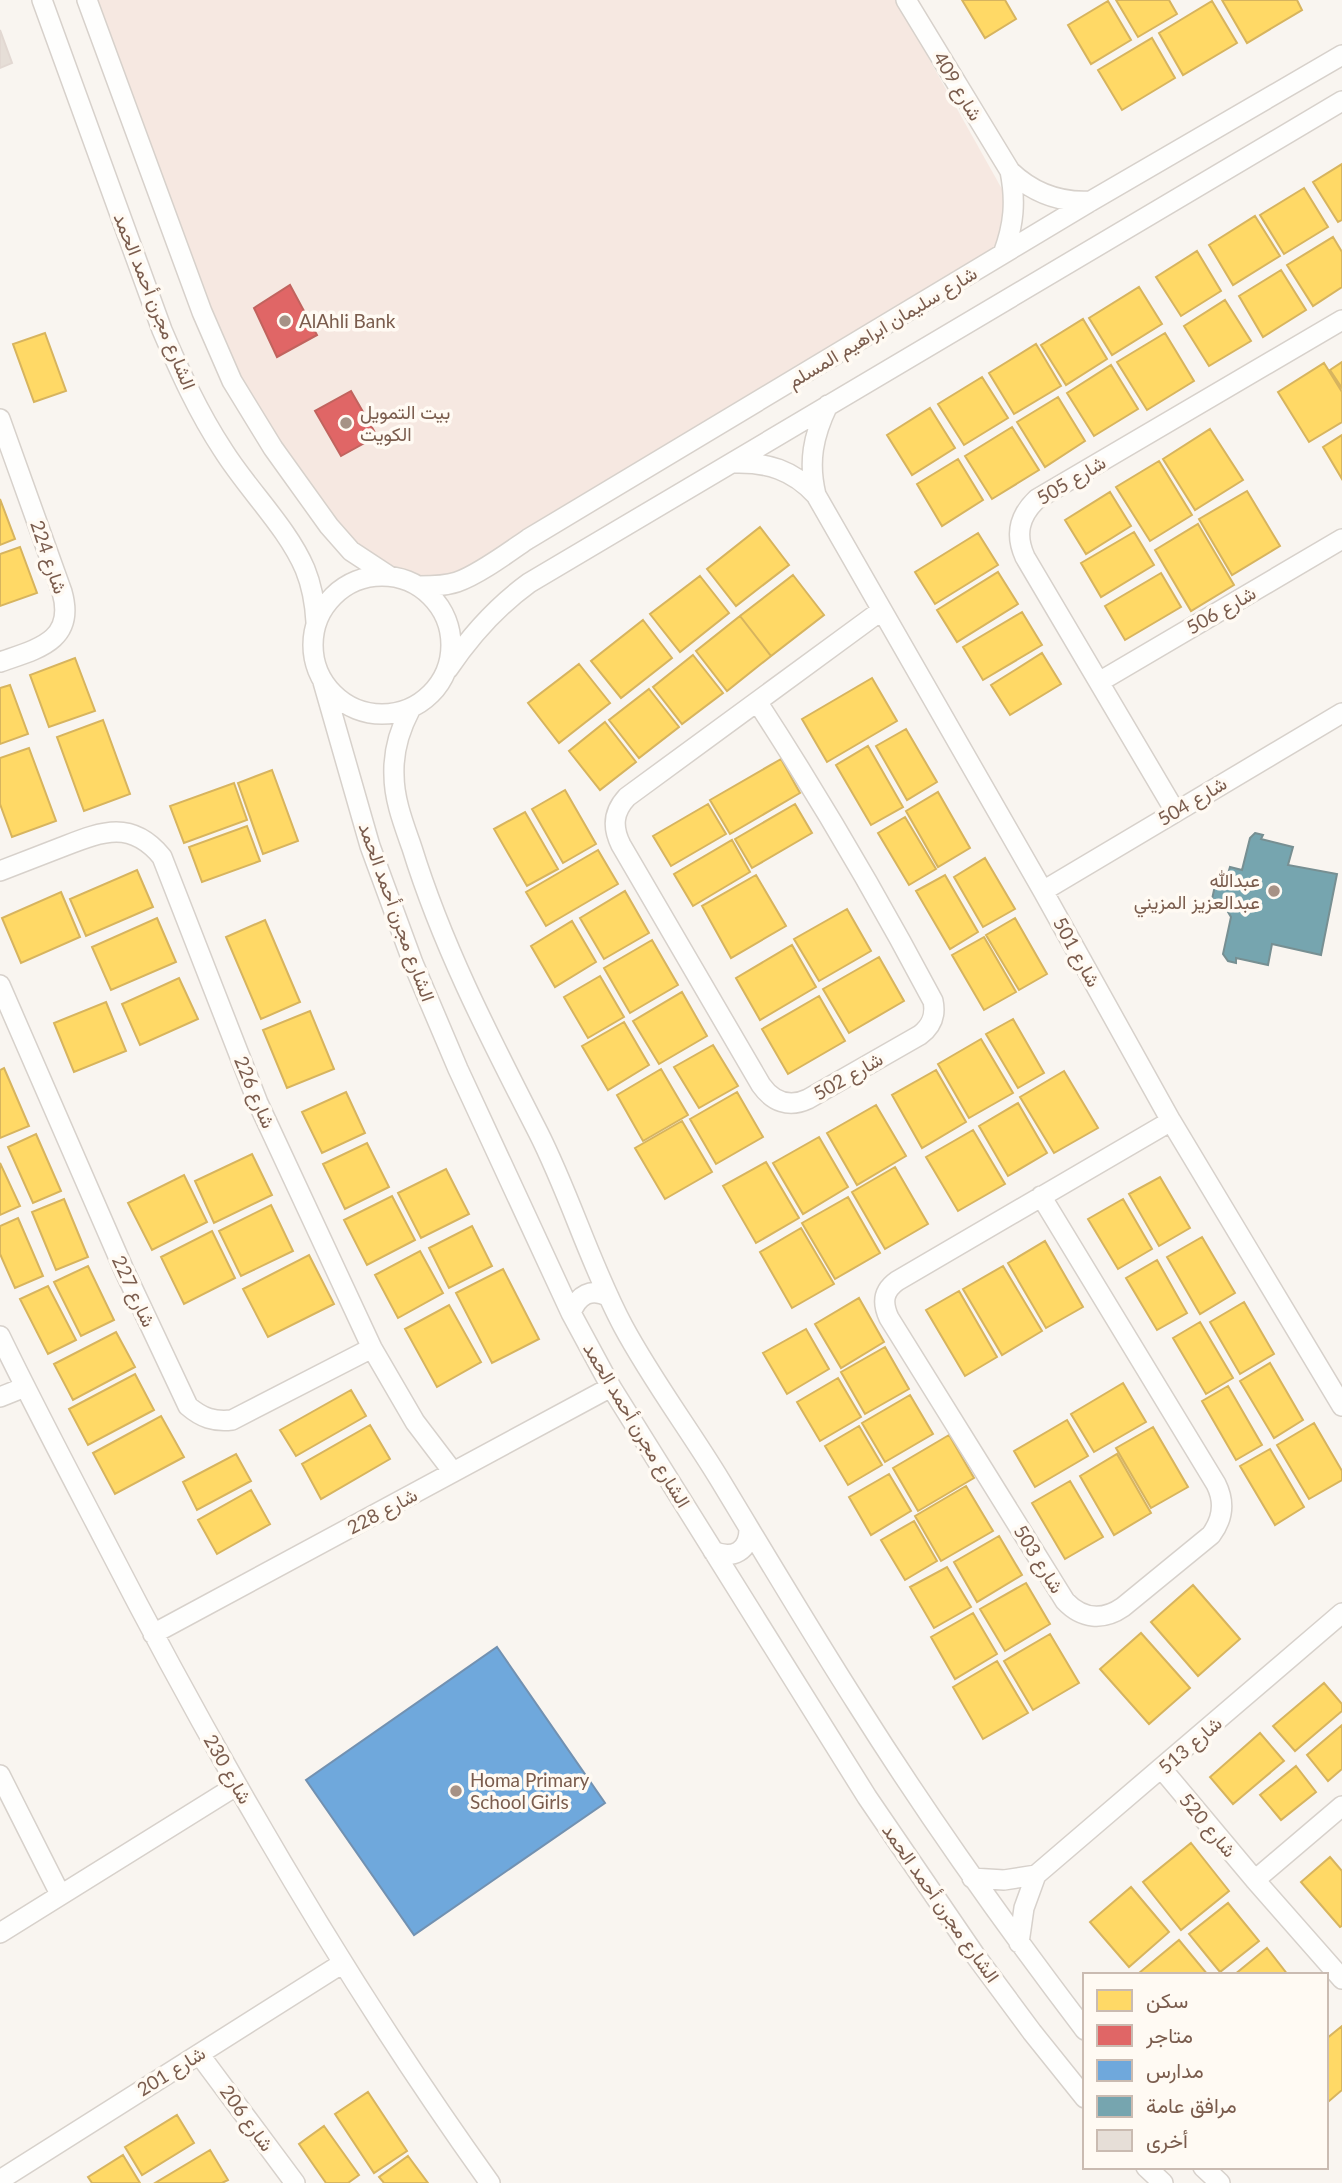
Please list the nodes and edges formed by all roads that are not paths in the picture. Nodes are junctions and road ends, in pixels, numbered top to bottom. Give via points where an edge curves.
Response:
1 (42, 0) edge
2 (86, 0) edge
3 (906, 0) edge
4 (1342, 55) edge
5 (1342, 100) edge
6 (1010, 171) junction
7 (1091, 201) junction
8 (1003, 254) junction
9 (1342, 320) edge
10 (828, 405) junction
11 (0, 419) edge
12 (734, 463) junction
13 (816, 495) junction
14 (1342, 539) edge
15 (389, 576) junction
16 (419, 586) junction
17 (882, 610) junction
18 (316, 622) junction
19 (0, 662) edge
20 (448, 669) junction
21 (323, 682) junction
22 (1100, 682) junction
23 (758, 703) junction
24 (410, 710) junction
25 (1339, 721) edge
26 (1175, 811) junction
27 (0, 871) edge
28 (1043, 891) junction
29 (0, 985) edge
30 (1171, 1121) junction
31 (1041, 1196) junction
32 (609, 1297) junction
33 (571, 1313) junction
34 (0, 1336) edge
35 (372, 1348) junction
36 (25, 1387) junction
37 (611, 1387) junction
38 (0, 1396) edge
39 (1342, 1406) edge
40 (453, 1472) junction
41 (749, 1529) junction
42 (713, 1551) junction
43 (1342, 1613) edge
44 (153, 1634) junction
45 (1162, 1769) junction
46 (0, 1775) edge
47 (236, 1786) junction
48 (1342, 1806) edge
49 (1036, 1875) junction
50 (972, 1878) junction
51 (1255, 1880) junction
52 (60, 1894) junction
53 (0, 1933) edge
54 (1019, 1943) junction
55 (343, 1963) junction
56 (1342, 1979) edge
57 (1083, 2027) edge
58 (199, 2054) junction
59 (1083, 2096) edge
60 (1148, 2169) edge
61 (1205, 2169) edge
62 (0, 2180) edge
63 (286, 2180) edge
64 (490, 2183) edge
65 (1163, 2183) edge
66 (1220, 2183) edge

1 - 18 street, الشارع مجرن أحمد الحمد via 180,372 223,450 297,552 311,586
2 - 15 street, الشارع مجرن أحمد الحمد via 232,381 329,526 351,551
3 - 6 street, شارع 409
4 - 7 street, شارع سليمان ابراهيم المسلم
5 - 10 street, شارع سليمان ابراهيم المسلم
6 - 7 street, شارع 409 via 1048,196
6 - 8 street, شارع 409 via 1014,213
7 - 8 street, شارع سليمان ابراهيم المسلم
8 - 16 street, شارع سليمان ابراهيم المسلم via 474,574 459,582
9 - 22 street, شارع 505 via 1037,499 1023,515 1020,547
10 - 12 street, شارع سليمان ابراهيم المسلم
10 - 13 street, شارع 501 via 811,453
11 - 19 street, شارع 224 via 62,592 66,615 47,644
12 - 13 street, شارع 501 via 760,463 783,470
12 - 20 street, شارع سليمان ابراهيم المسلم via 529,583 496,609
13 - 17 street, شارع 501
14 - 22 street, شارع 506
15 - 16 street
15 - 18 street via 345,586
16 - 20 street via 437,602 448,622 452,646
17 - 23 street, شارع 502
17 - 28 street, شارع 501
18 - 21 street via 315,663
20 - 24 street via 433,693
21 - 24 street via 335,697 371,715
21 - 33 street, الشارع مجرن أحمد الحمد via 370,846 413,963
22 - 26 street, شارع 505
23 - 23 street, شارع 502 via 628,797 617,809 614,824 621,845 761,1085 773,1098 791,1104 808,1100 920,1035 929,1026 934,1007 850,849
24 - 32 street, الشارع مجرن أحمد الحمد via 396,743 394,779 418,867 460,974 556,1170
25 - 26 street, شارع 504
26 - 28 street, شارع 504
27 - 35 street, شارع 226 via 92,836 118,831 143,838 162,857 258,1103
28 - 30 street, شارع 501
29 - 35 street, شارع 227 via 188,1406 208,1419 232,1420
30 - 31 street, شارع 503
30 - 39 street, شارع 501
31 - 31 street, شارع 503 via 897,1281 888,1289 884,1303 889,1318 1065,1601 1082,1614 1104,1617 1123,1607 1211,1535 1220,1521 1222,1502 1216,1484
32 - 33 street via 598,1292 586,1294 576,1301
32 - 41 street, الشارع مجرن أحمد الحمد via 645,1364
33 - 37 street, الشارع مجرن أحمد الحمد
34 - 36 street, شارع 230
35 - 40 street, شارع 226 via 415,1422
36 - 38 street
36 - 44 street, شارع 230
37 - 40 street, شارع 228
37 - 42 street, الشارع مجرن أحمد الحمد
40 - 44 street, شارع 228
41 - 42 street via 746,1546 739,1552 722,1555
41 - 50 street, الشارع مجرن أحمد الحمد
42 - 59 street, الشارع مجرن أحمد الحمد via 920,1877
43 - 45 street, شارع 513
44 - 47 street, شارع 230
45 - 49 street, شارع 513
45 - 51 street, شارع 520
46 - 52 street
47 - 52 street
47 - 55 street, شارع 230
48 - 51 street
49 - 50 street
49 - 54 street, شارع 513 via 1024,1908
50 - 54 street, الشارع مجرن أحمد الحمد
51 - 56 street, شارع 520
52 - 53 street
54 - 57 street, الشارع مجرن أحمد الحمد
55 - 58 street, شارع 201
55 - 64 street, شارع 230
58 - 62 street, شارع 201
58 - 63 street, شارع 206
60 - 65 street
61 - 66 street

